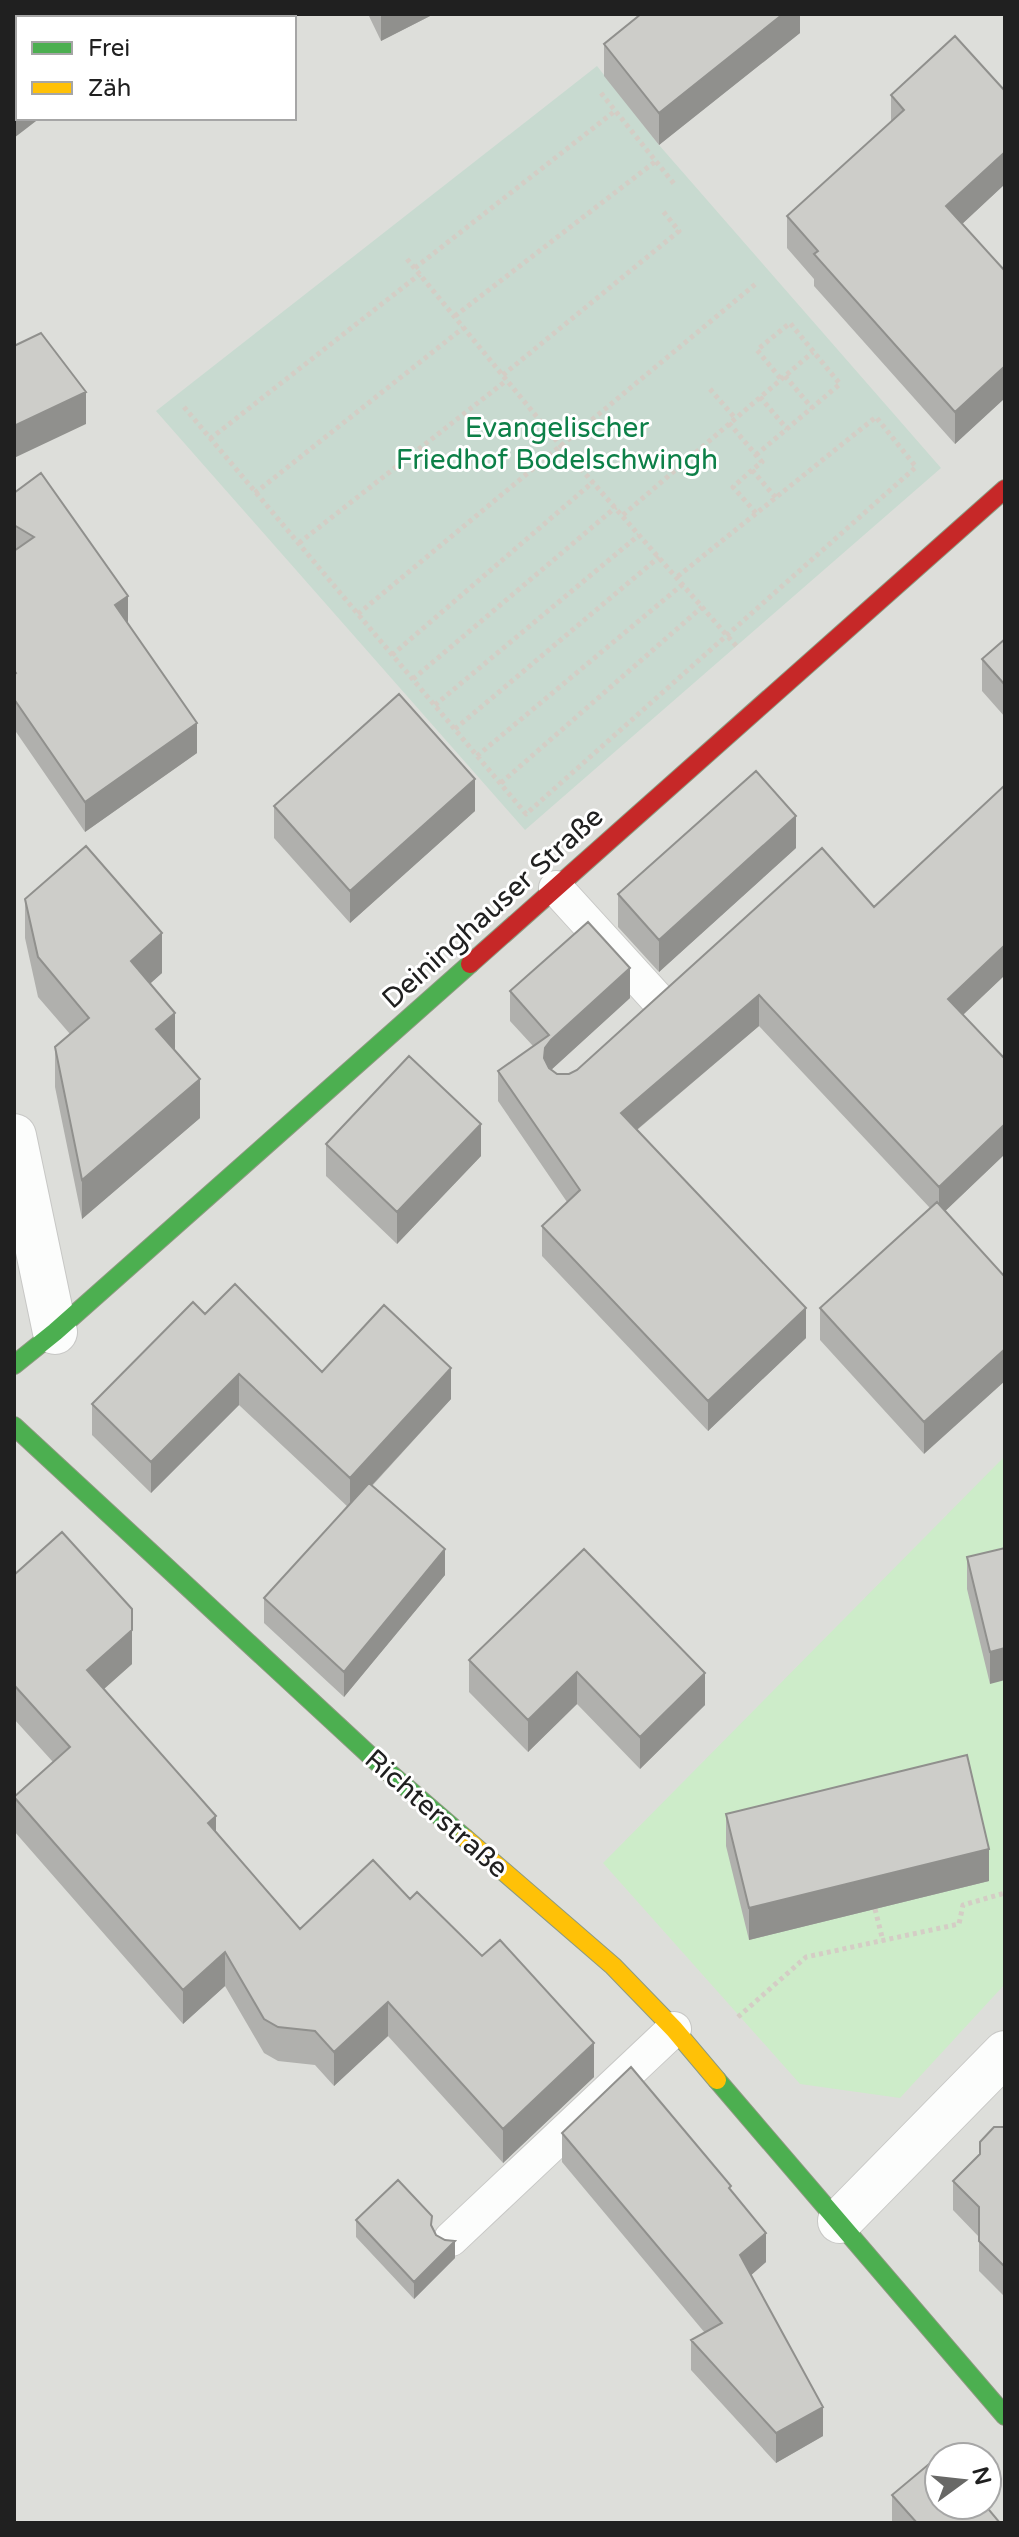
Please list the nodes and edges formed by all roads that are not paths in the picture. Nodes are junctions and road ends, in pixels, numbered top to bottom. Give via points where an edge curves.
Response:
1 (1005, 489) edge
2 (556, 888) junction
3 (658, 1001) edge
4 (14, 1136) edge
5 (55, 1332) junction
6 (14, 1365) edge
7 (14, 1426) edge
8 (674, 2029) junction
9 (1005, 2053) edge
10 (840, 2221) junction
11 (451, 2239) edge
12 (1005, 2416) edge

1 - 2 street, Deininghauser Straße
2 - 3 lane
2 - 5 street, Deininghauser Straße
4 - 5 street
5 - 6 street, Deininghauser Straße
7 - 8 street, Richterstraße via 378,1763 613,1966
8 - 10 street, Richterstraße
8 - 11 lane
9 - 10 street
10 - 12 street, Richterstraße

